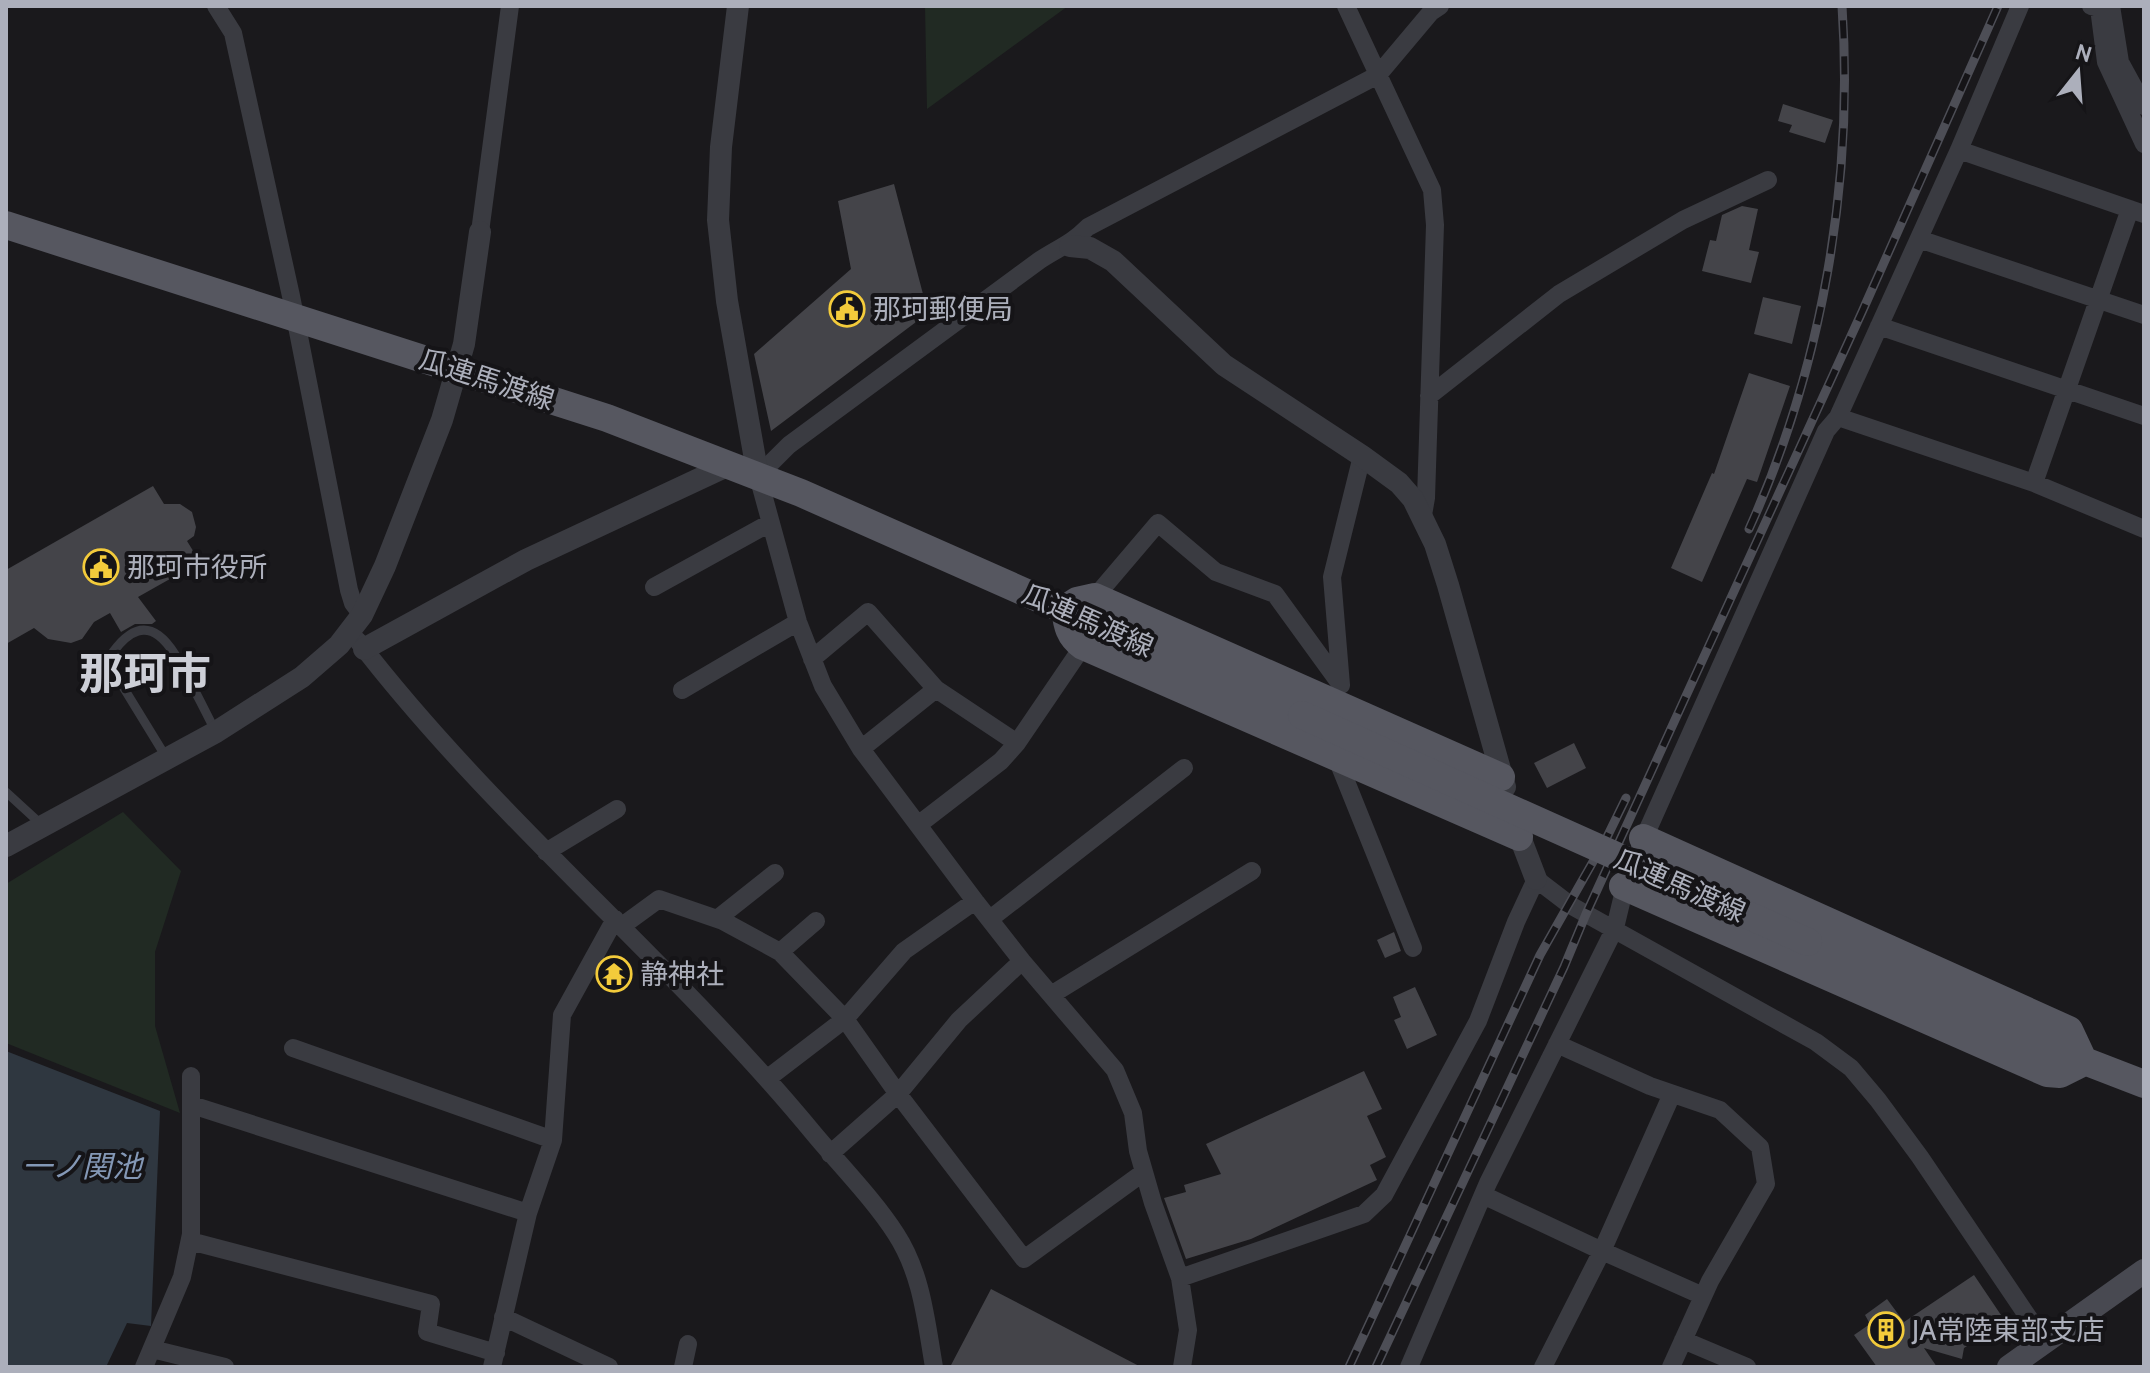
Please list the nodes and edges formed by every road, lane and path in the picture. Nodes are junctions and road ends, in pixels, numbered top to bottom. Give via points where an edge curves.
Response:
1 (216, 6) edge
2 (510, 6) edge
3 (738, 6) edge
4 (1346, 6) edge
5 (2020, 6) edge
6 (2091, 6) edge
7 (2111, 6) edge
8 (1433, 8) edge
9 (1378, 75) junction
10 (2144, 106) edge
11 (2144, 144) edge
12 (1959, 150) junction
13 (1768, 180) dead end
14 (2137, 211) edge
15 (6, 225) edge
16 (480, 232) joint
17 (1919, 239) junction
18 (1070, 246) junction
19 (2098, 299) junction
20 (2144, 315) edge
21 (295, 318) junction
22 (1879, 326) junction
23 (457, 368) junction
24 (2066, 390) junction
25 (1429, 396) junction
26 (2144, 416) edge
27 (1838, 417) junction
28 (1362, 456) junction
29 (729, 465) junction
30 (758, 476) junction
31 (2034, 483) junction
32 (1423, 515) junction
33 (770, 523) junction
34 (2144, 529) edge
35 (654, 587) dead end
36 (1095, 597) junction
37 (1065, 609) junction
38 (798, 622) junction
39 (356, 623) junction
40 (1083, 646) junction
41 (364, 649) junction
42 (812, 659) junction
43 (936, 689) junction
44 (682, 690) dead end
45 (1346, 697) junction
46 (216, 732) junction
47 (1017, 743) junction
48 (861, 749) junction
49 (167, 758) junction
50 (1337, 759) junction
51 (1184, 768) dead end
52 (1501, 777) junction
53 (6, 792) edge
54 (617, 809) dead end
55 (42, 825) junction
56 (918, 825) junction
57 (1519, 837) junction
58 (1643, 838) junction
59 (6, 846) edge
60 (546, 852) junction
61 (1252, 871) dead end
62 (775, 873) dead end
63 (1536, 879) junction
64 (1623, 886) junction
65 (975, 901) junction
66 (717, 919) junction
67 (990, 919) junction
68 (816, 921) dead end
69 (619, 922) junction
70 (1615, 928) junction
71 (1413, 948) dead end
72 (780, 952) junction
73 (1022, 961) junction
74 (1051, 995) junction
75 (845, 1019) junction
76 (1557, 1044) junction
77 (293, 1048) dead end
78 (2084, 1062) junction
79 (191, 1076) dead end
80 (768, 1078) junction
81 (2144, 1084) edge
82 (898, 1094) junction
83 (1672, 1094) junction
84 (192, 1105) junction
85 (553, 1140) junction
86 (830, 1154) junction
87 (1144, 1172) junction
88 (1483, 1195) junction
89 (528, 1213) junction
90 (190, 1241) junction
91 (1602, 1251) junction
92 (2144, 1271) edge
93 (1180, 1278) junction
94 (1703, 1296) junction
95 (503, 1317) junction
96 (1683, 1340) junction
97 (2045, 1342) junction
98 (688, 1344) dead end
99 (152, 1349) junction
100 (494, 1360) edge
101 (144, 1367) edge
102 (225, 1367) edge
103 (609, 1367) edge
104 (683, 1367) edge
105 (934, 1367) edge
106 (1182, 1367) edge
107 (1409, 1367) edge
108 (1543, 1367) edge
109 (1671, 1367) edge
110 (1747, 1367) edge
111 (2009, 1367) edge

1 - 21 street via 233,33
2 - 16 street
3 - 30 street via 718,220
4 - 9 street
5 - 12 street
6 - 11 street via 2099,8 2106,62
7 - 10 street via 2120,62
8 - 9 street
9 - 18 street via 1088,227
9 - 25 street via 1432,190
12 - 14 street
12 - 17 street
13 - 25 street via 1683,220 1559,294
14 - 19 street
15 - 21 main road, 瓜連馬渡線
16 - 23 street
17 - 19 street
17 - 22 street
18 - 28 street via 1090,248 1113,261 1224,365
18 - 30 street via 1040,260 789,445
19 - 20 street
19 - 24 street
21 - 23 main road, 瓜連馬渡線
21 - 39 street
22 - 24 street
22 - 27 street
23 - 29 main road, 瓜連馬渡線
23 - 39 street via 419,482
24 - 26 street
24 - 31 street
25 - 32 street
27 - 31 street
27 - 58 street via 1826,431
28 - 32 street via 1399,483
28 - 45 street via 1332,577
29 - 30 main road, 瓜連馬渡線
29 - 41 street via 526,560
30 - 33 street
30 - 37 main road, 瓜連馬渡線
31 - 34 street
32 - 52 street
33 - 35 street
33 - 38 street
36 - 37 main road
36 - 45 main road
36 - 45 street via 1158,523 1216,572 1275,594
37 - 40 main road via 1073,639
37 - 78 main road, 瓜連馬渡線, bridge
38 - 42 street
38 - 44 street
39 - 41 street
39 - 46 street via 302,677
40 - 47 street
40 - 50 main road
41 - 60 street
42 - 43 street via 868,612
42 - 48 street
43 - 47 street
43 - 48 street
45 - 52 main road
46 - 49 street
46 - 49 lane via 166,639 140,630 123,638 113,652 117,677
47 - 56 street
48 - 56 street
49 - 55 street
50 - 57 main road
50 - 71 street
51 - 67 street
52 - 57 street
53 - 55 lane
54 - 60 street
55 - 59 street
56 - 65 street
57 - 63 street
58 - 64 street
58 - 78 main road via 2069,1030
60 - 69 street
61 - 74 street
62 - 66 street
63 - 70 street via 1570,905
63 - 93 street via 1478,1021 1384,1195 1364,1214
64 - 70 street
64 - 78 main road via 2047,1073 2060,1074
65 - 67 street
65 - 75 street via 904,951
66 - 69 street via 659,899
66 - 72 street
67 - 73 street
68 - 72 street
69 - 80 street
69 - 85 street via 562,1015
70 - 76 street
70 - 97 street via 1816,1042 1851,1068 1920,1157
72 - 75 street
73 - 74 street
73 - 82 street via 959,1020
74 - 87 street via 1115,1070 1133,1113
75 - 80 street
75 - 82 street
76 - 83 street
76 - 88 street
77 - 85 street
78 - 81 main road, 瓜連馬渡線
79 - 84 street
80 - 86 street
82 - 86 street
82 - 87 street via 1024,1259
83 - 91 street
83 - 94 street via 1720,1110 1760,1147 1766,1184
84 - 89 street
84 - 90 street
85 - 89 street
86 - 105 street via 902,1246 920,1283
87 - 93 street
88 - 91 street
88 - 107 street
89 - 95 street
90 - 99 street via 182,1277
90 - 100 street via 431,1304 427,1332
91 - 94 street
91 - 108 street
92 - 97 main road
93 - 106 street via 1188,1330
94 - 96 street
95 - 100 street
95 - 103 street
96 - 109 street
96 - 110 street
97 - 111 main road
98 - 104 street
99 - 101 street
99 - 102 street

